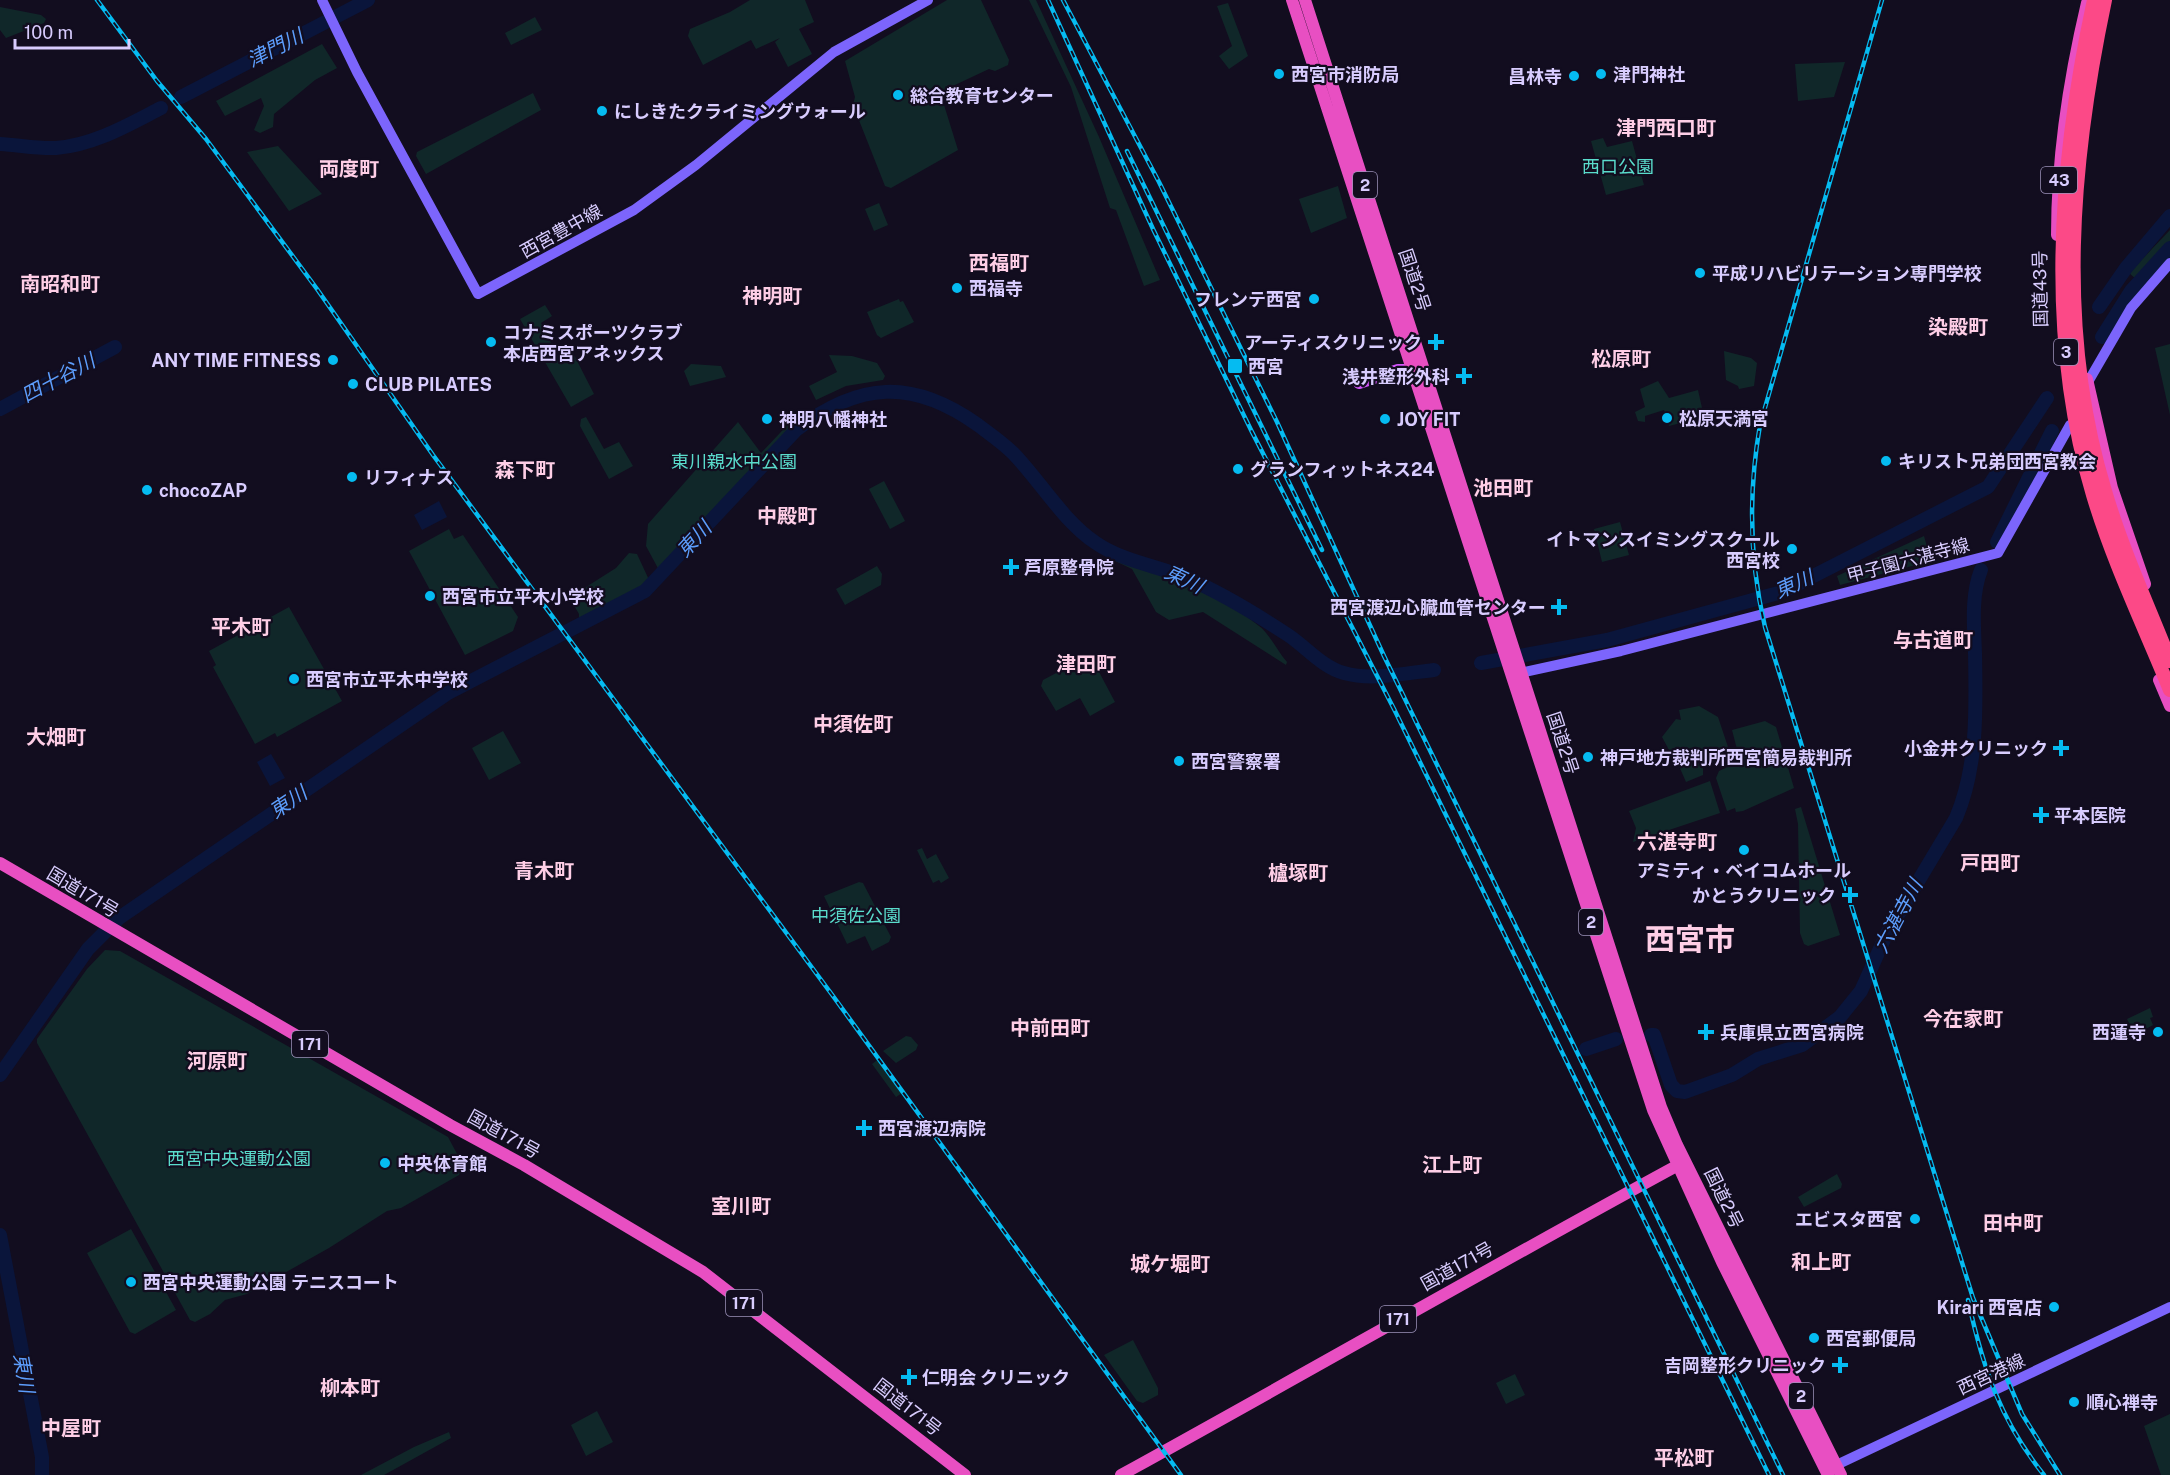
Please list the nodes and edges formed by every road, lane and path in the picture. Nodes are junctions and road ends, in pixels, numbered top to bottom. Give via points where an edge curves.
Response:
1 (322, 0) edge
2 (928, 0) edge
3 (1292, 0) edge
4 (1305, 0) edge
5 (2088, 0) edge
6 (2094, 0) edge
7 (2104, 0) edge
8 (2110, 0) edge
9 (2170, 263) edge
10 (1412, 370) junction
11 (1425, 370) junction
12 (2088, 382) junction
13 (1360, 386) dead end
14 (2070, 425) junction
15 (2170, 648) edge
16 (1508, 651) junction
17 (2170, 661) edge
18 (1514, 670) junction
19 (2170, 690) edge
20 (2170, 706) edge
21 (0, 863) edge
22 (1682, 1164) junction
23 (2170, 1307) edge
24 (1832, 1471) edge
25 (965, 1475) edge
26 (1121, 1475) edge

1 - 2 main road, 西宮豊中線 via 478,294 634,210 834,52
3 - 10 highway, 国道2号 / 2
4 - 11 highway, 国道2号 / 2
5 - 14 highway, 国道43号 / 43 via 2071,70 2057,217 2060,348
6 - 19 highway, 3 via 2078,74 2067,162 2063,272 2068,374 2093,496
7 - 17 highway, 3 via 2078,164 2073,272 2079,371 2105,491
8 - 12 highway, 43 via 2086,131 2079,210 2081,324
9 - 12 main road via 2131,308
10 - 11 main road
10 - 13 main road
10 - 16 highway, 国道2号 / 2
11 - 16 highway, 国道2号 / 2
12 - 15 highway, 43 via 2112,488
14 - 18 main road, 甲子園六湛寺線 via 1998,553 1620,651
14 - 20 highway, 国道43号 / 43 via 2097,526
16 - 18 highway, 国道2号 / 2
18 - 22 highway, 国道2号 / 2 via 1653,1110
21 - 25 highway, 国道171号 / 171 via 703,1272
22 - 24 highway, 国道2号 / 2
22 - 26 highway, 国道171号 / 171
23 - 24 main road, 西宮港線

